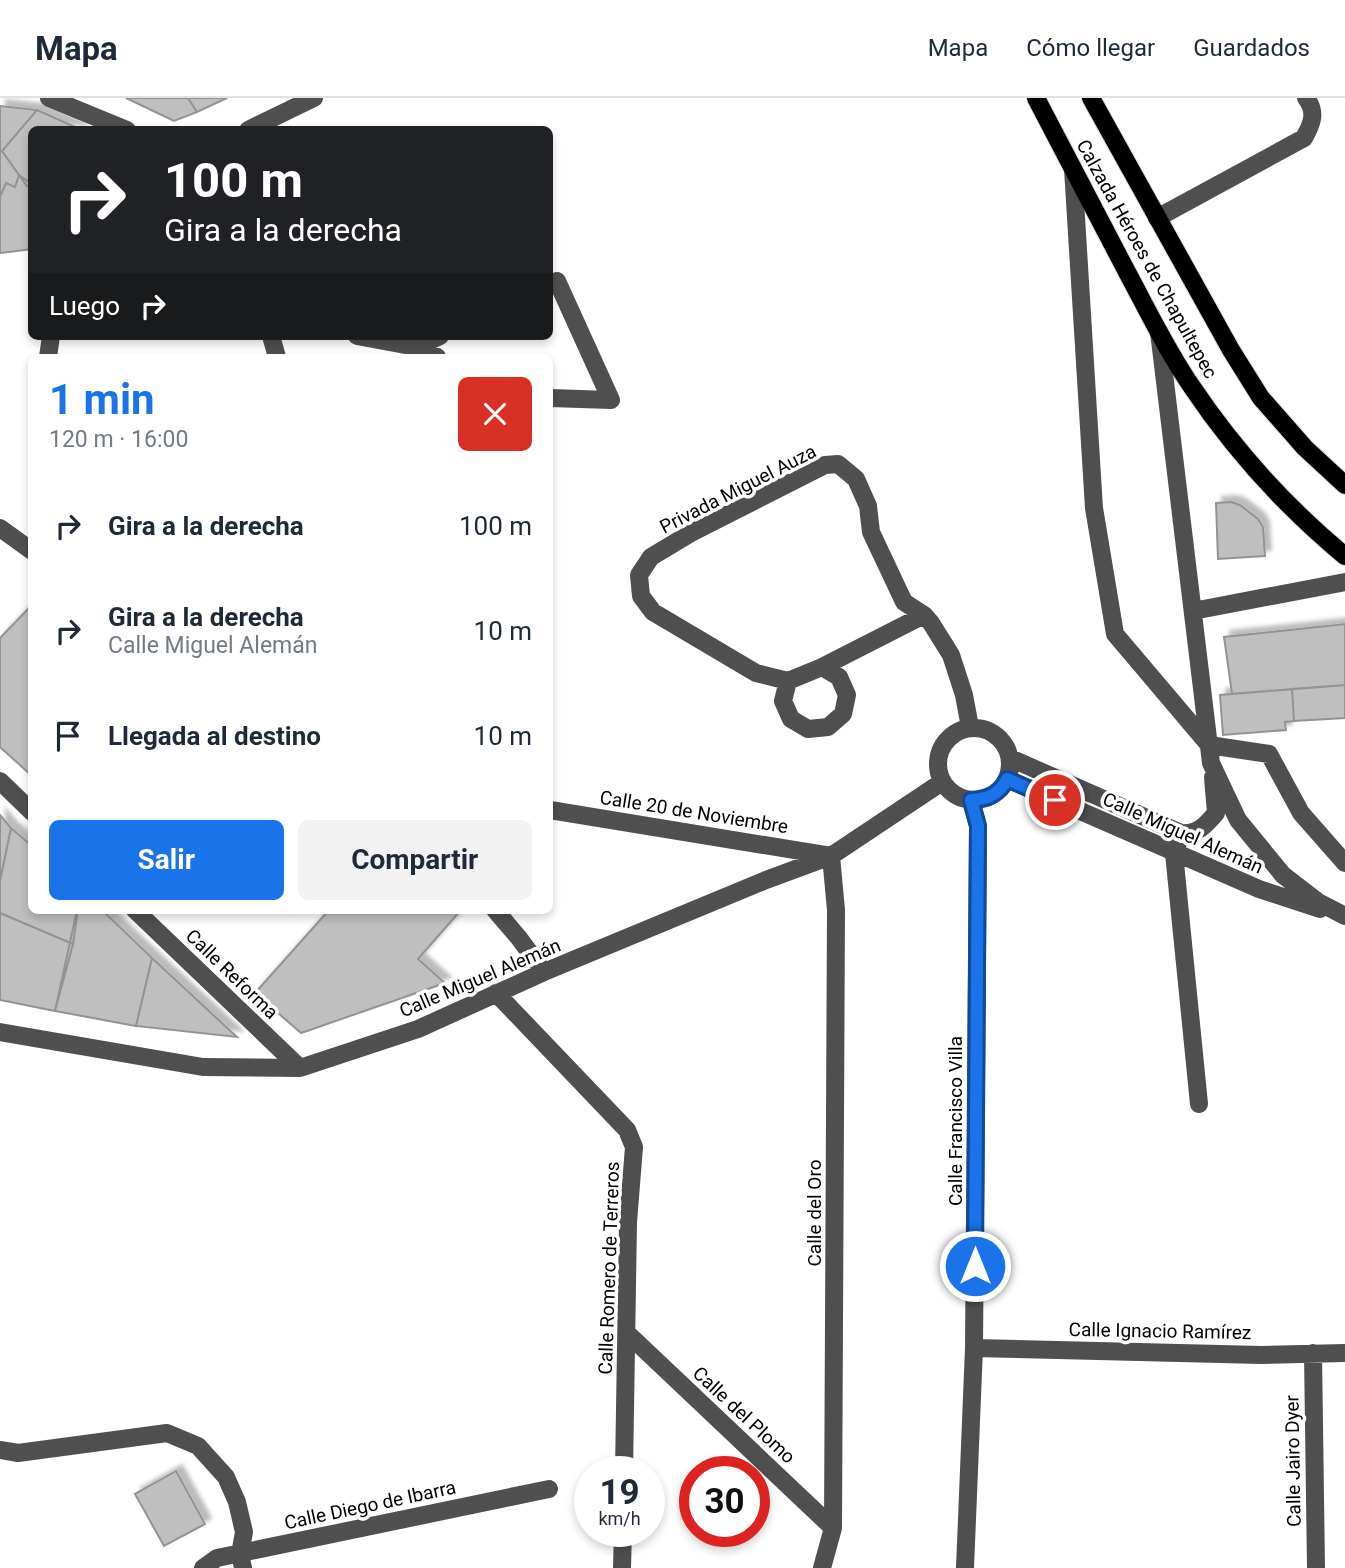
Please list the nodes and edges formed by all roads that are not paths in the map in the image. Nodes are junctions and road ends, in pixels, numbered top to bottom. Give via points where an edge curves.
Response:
1 (49, 98) edge
2 (314, 98) edge
3 (1036, 98) edge
4 (1306, 98) edge
5 (1094, 99) edge
6 (117, 126) edge
7 (256, 126) edge
8 (1073, 169) junction
9 (1157, 218) junction
10 (553, 283) edge
11 (1159, 332) junction
12 (378, 340) edge
13 (431, 340) edge
14 (416, 347) junction
15 (431, 354) edge
16 (553, 398) edge
17 (1345, 485) edge
18 (0, 528) edge
19 (28, 548) edge
20 (1345, 556) edge
21 (1345, 582) edge
22 (1193, 611) junction
23 (924, 615) junction
24 (822, 667) junction
25 (788, 681) junction
26 (971, 727) junction
27 (1210, 754) junction
28 (1010, 758) junction
29 (1007, 779) junction
30 (0, 782) edge
31 (942, 782) junction
32 (971, 800) junction
33 (28, 808) edge
34 (553, 810) edge
35 (1185, 834) junction
36 (1174, 853) junction
37 (831, 856) junction
38 (1345, 863) edge
39 (139, 914) edge
40 (498, 914) edge
41 (1345, 917) edge
42 (544, 972) junction
43 (496, 993) junction
44 (0, 1032) edge
45 (300, 1068) junction
46 (1199, 1104) dead end
47 (626, 1333) junction
48 (974, 1348) junction
49 (1313, 1353) junction
50 (1345, 1353) edge
51 (0, 1450) edge
52 (624, 1456) edge
53 (549, 1489) dead end
54 (833, 1528) junction
55 (623, 1547) edge
56 (242, 1561) edge
57 (203, 1568) edge
58 (622, 1568) edge
59 (822, 1568) edge
60 (965, 1568) edge
61 (1316, 1568) edge

1 - 6 street
2 - 7 street
3 - 8 main road, Calzada Héroes de Chapultepec
4 - 9 street via 1312,123 1304,138
5 - 9 main road, Calzada Héroes de Chapultepec
8 - 11 main road, Calzada Héroes de Chapultepec
8 - 27 street via 1094,508 1115,634
9 - 17 main road, Calzada Héroes de Chapultepec via 1261,398
10 - 16 street via 557,281 611,400
11 - 20 main road, Calzada Héroes de Chapultepec via 1191,386 1244,456
11 - 22 street
12 - 14 street
13 - 14 street
14 - 15 street
18 - 19 street
21 - 22 street
22 - 27 street
23 - 24 street
23 - 25 street, Privada Miguel Auza via 904,602 871,532 856,479 838,464 806,474 651,557 639,575 641,596 653,612 756,673
23 - 26 street, Privada Miguel Auza via 951,655
24 - 25 street
24 - 25 street via 839,677 847,695 843,714 828,727 808,729 791,719 783,701
26 - 28 street via 994,733
26 - 31 street via 949,737 941,747 938,771
27 - 35 street via 1216,813 1205,826
27 - 38 street via 1269,754 1301,813
27 - 41 street via 1238,820 1283,875
28 - 29 street
28 - 35 street, Calle Miguel Alemán
29 - 32 street via 995,794
29 - 36 street, Calle Miguel Alemán
30 - 33 street
31 - 32 street via 960,798
31 - 37 street, Calle Miguel Alemán
32 - 48 street, Calle Francisco Villa via 978,826
34 - 37 street, Calle 20 de Noviembre
35 - 36 street
36 - 41 street, Calle Miguel Alemán via 1259,889
36 - 46 street
37 - 42 street, Calle Miguel Alemán
37 - 54 street, Calle del Oro via 836,910
39 - 45 street, Calle Reforma
40 - 42 street
42 - 43 street, Calle Miguel Alemán
43 - 45 street, Calle Miguel Alemán via 418,1029
43 - 47 street, Calle Romero de Terreros via 627,1130 634,1147
44 - 45 street, Calle Miguel Alemán via 203,1068
47 - 52 street, Calle Romero de Terreros
47 - 54 street, Calle del Plomo
48 - 49 street, Calle Ignacio Ramírez
48 - 60 street, Calle Francisco Villa
49 - 50 street, Calle Ignacio Ramírez
49 - 61 street, Calle Jairo Dyer
51 - 56 street via 19,1452 167,1433 198,1446 226,1477 237,1502 244,1532
53 - 56 street, Calle Diego de Ibarra
54 - 59 street, Calle del Oro
55 - 58 street
56 - 57 street, Calle Diego de Ibarra via 217,1558

